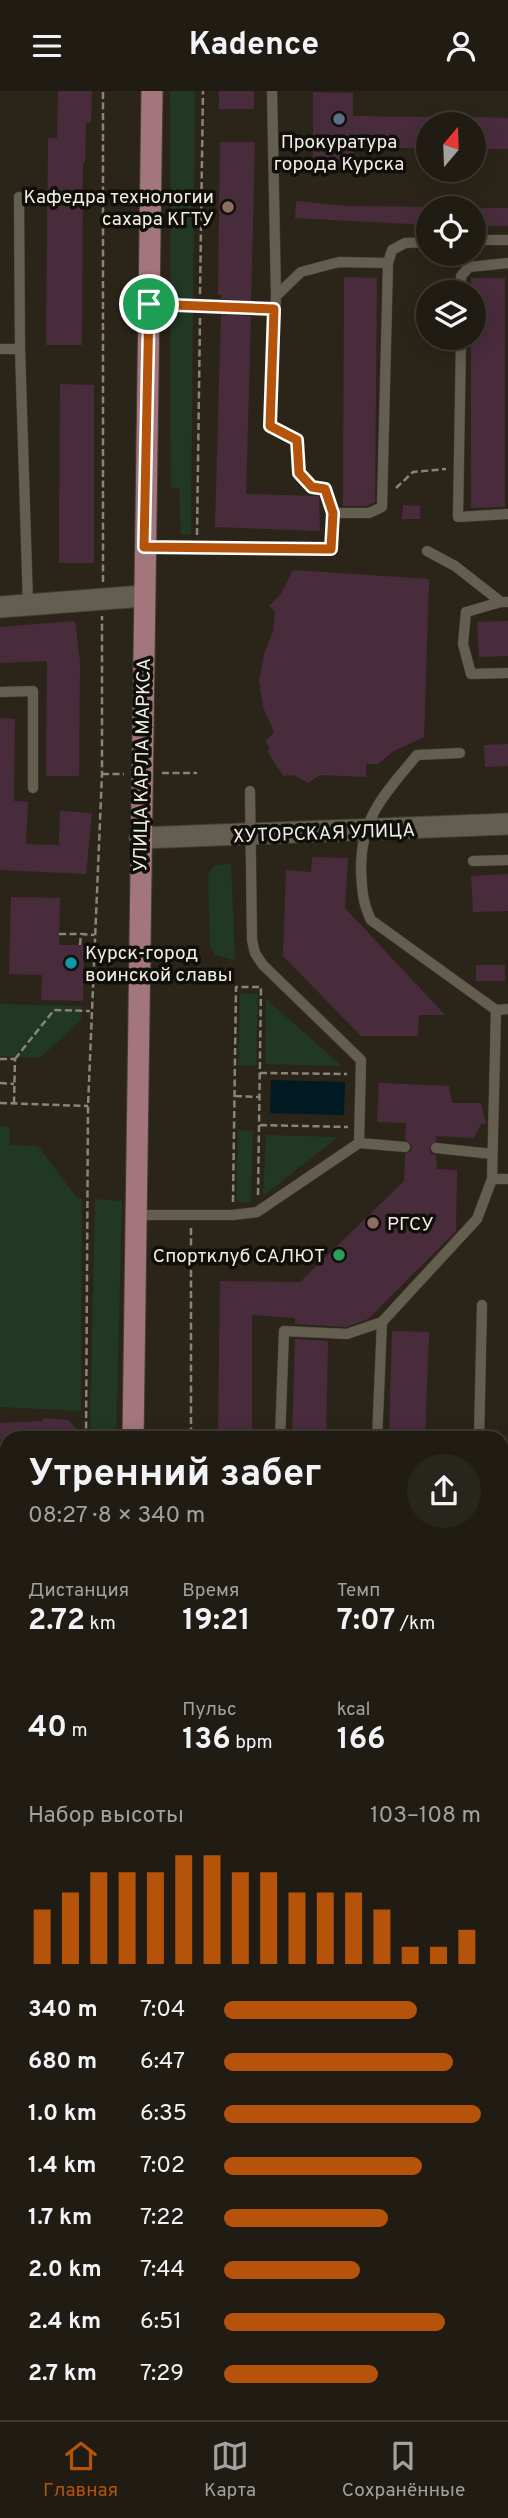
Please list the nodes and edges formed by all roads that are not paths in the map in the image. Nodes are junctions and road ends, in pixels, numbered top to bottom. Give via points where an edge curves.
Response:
1 (152, 91) edge
2 (272, 91) edge
3 (19, 197) dead end
4 (486, 240) edge
5 (508, 240) edge
6 (416, 242) edge
7 (388, 263) junction
8 (508, 263) edge
9 (461, 280) edge
10 (276, 296) junction
11 (149, 304) junction
12 (274, 309) junction
13 (0, 349) edge
14 (20, 349) junction
15 (461, 350) edge
16 (333, 513) junction
17 (508, 514) edge
18 (144, 547) junction
19 (427, 551) dead end
20 (144, 596) junction
21 (505, 602) edge
22 (28, 605) junction
23 (0, 607) edge
24 (508, 673) edge
25 (0, 692) edge
26 (460, 753) dead end
27 (33, 788) dead end
28 (250, 791) dead end
29 (508, 824) edge
30 (363, 832) junction
31 (250, 835) junction
32 (140, 838) junction
33 (508, 860) edge
34 (473, 861) dead end
35 (508, 1009) edge
36 (496, 1010) junction
37 (359, 1143) junction
38 (405, 1147) dead end
39 (436, 1148) dead end
40 (492, 1153) junction
41 (492, 1179) junction
42 (508, 1179) edge
43 (135, 1215) junction
44 (482, 1305) dead end
45 (382, 1322) junction
46 (133, 1431) edge
47 (280, 1431) edge
48 (377, 1431) edge
49 (479, 1431) edge

1 - 11 main road, УЛИЦА КАРЛА МАРКСА
2 - 10 lane
3 - 14 lane
4 - 5 lane
6 - 7 lane via 392,250
7 - 10 lane via 339,262 301,272
7 - 16 lane via 382,507 369,513
8 - 9 lane via 469,267
10 - 12 lane
11 - 12 lane
11 - 18 main road, УЛИЦА КАРЛА МАРКСА
12 - 16 lane via 270,426 297,440 299,473 312,487 325,489
13 - 14 lane
14 - 22 lane
15 - 17 lane via 458,517
16 - 18 lane via 331,549
18 - 20 main road, УЛИЦА КАРЛА МАРКСА
19 - 21 lane
20 - 22 street
20 - 32 main road, УЛИЦА КАРЛА МАРКСА
21 - 24 lane via 466,612 463,644 471,674
22 - 23 street
25 - 27 lane via 33,691
26 - 30 lane via 417,755 376,805
28 - 31 lane
29 - 30 street, ХУТОРСКАЯ УЛИЦА
30 - 31 street, ХУТОРСКАЯ УЛИЦА
30 - 36 lane via 362,901 371,920
31 - 32 street, ХУТОРСКАЯ УЛИЦА
31 - 37 lane via 255,953 361,1060
32 - 43 main road, УЛИЦА КАРЛА МАРКСА
33 - 34 lane
35 - 36 lane
36 - 40 lane
37 - 38 lane
37 - 43 lane via 257,1212
39 - 40 lane
40 - 41 lane
41 - 42 lane
41 - 45 lane via 477,1219
43 - 46 main road, УЛИЦА КАРЛА МАРКСА
44 - 49 lane
45 - 47 lane via 347,1334 284,1331
45 - 48 lane

